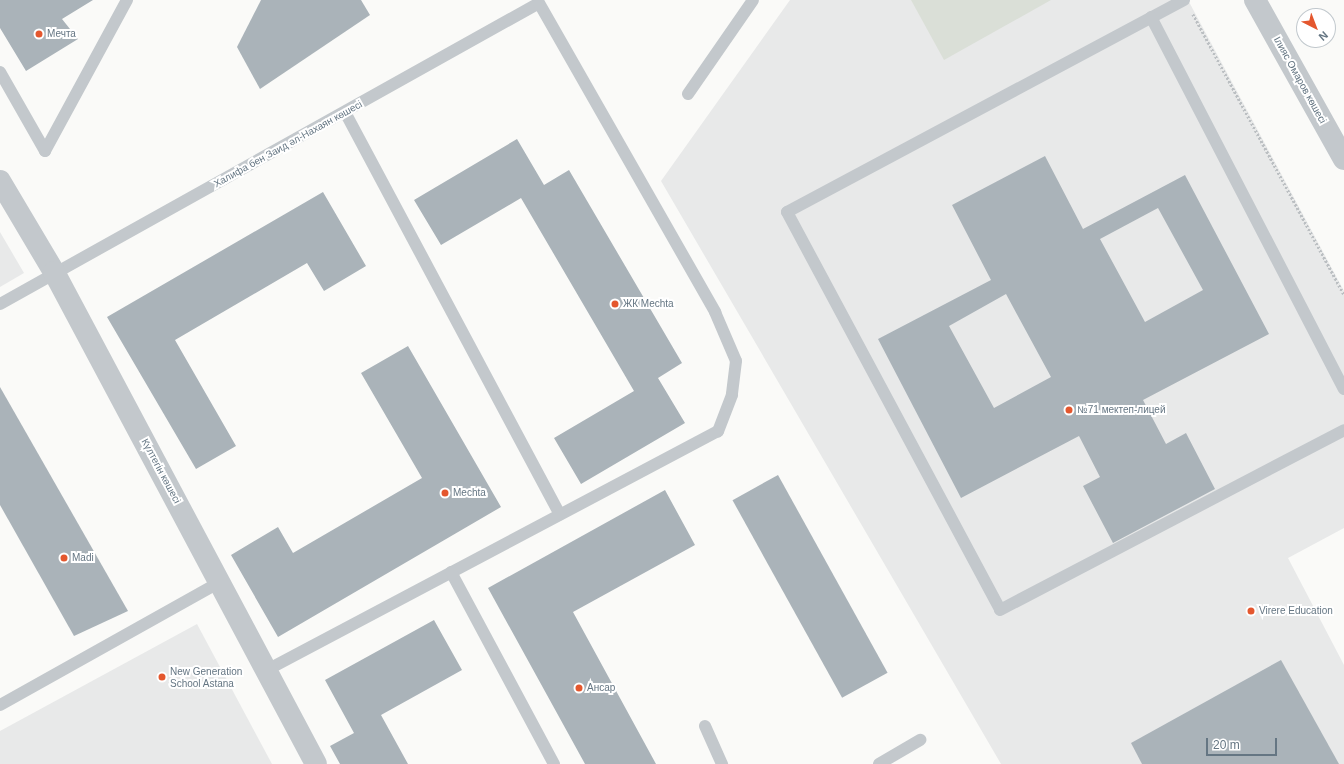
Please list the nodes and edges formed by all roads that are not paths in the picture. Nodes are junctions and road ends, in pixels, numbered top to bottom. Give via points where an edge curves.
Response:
1 (127, 0) edge
2 (753, 0) edge
3 (1255, 0) edge
4 (540, 1) edge
5 (1186, 4) edge
6 (1151, 17) junction
7 (0, 72) edge
8 (688, 94) dead end
9 (346, 114) junction
10 (1344, 159) edge
11 (0, 181) edge
12 (54, 272) junction
13 (0, 304) edge
14 (1344, 389) edge
15 (1344, 430) edge
16 (560, 514) junction
17 (451, 572) junction
18 (220, 582) junction
19 (267, 670) junction
20 (0, 705) edge
21 (705, 726) dead end
22 (920, 740) dead end
23 (316, 764) edge
24 (554, 764) edge
25 (722, 764) edge
26 (879, 764) edge

1 - 7 lane via 45,151
2 - 8 lane
3 - 10 street, Ілияс Омаров көшесі
4 - 9 lane, Халифа бен Заид әл-Нахаян көшесі via 478,34
4 - 16 lane, Халифа бен Заид әл-Нахаян көшесі via 715,312 736,361 732,395 718,431
5 - 6 lane
6 - 14 lane
6 - 15 lane via 787,212 1000,610
9 - 12 lane, Халифа бен Заид әл-Нахаян көшесі
9 - 16 lane
11 - 12 street, Күлтегін көшесі
12 - 13 lane, Халифа бен Заид әл-Нахаян көшесі
12 - 18 street, Күлтегін көшесі
16 - 17 lane, Халифа бен Заид әл-Нахаян көшесі
17 - 19 lane, Халифа бен Заид әл-Нахаян көшесі
17 - 24 lane
18 - 19 street, Күлтегін көшесі
18 - 20 lane
19 - 23 street, Күлтегін көшесі
21 - 25 lane
22 - 26 lane

